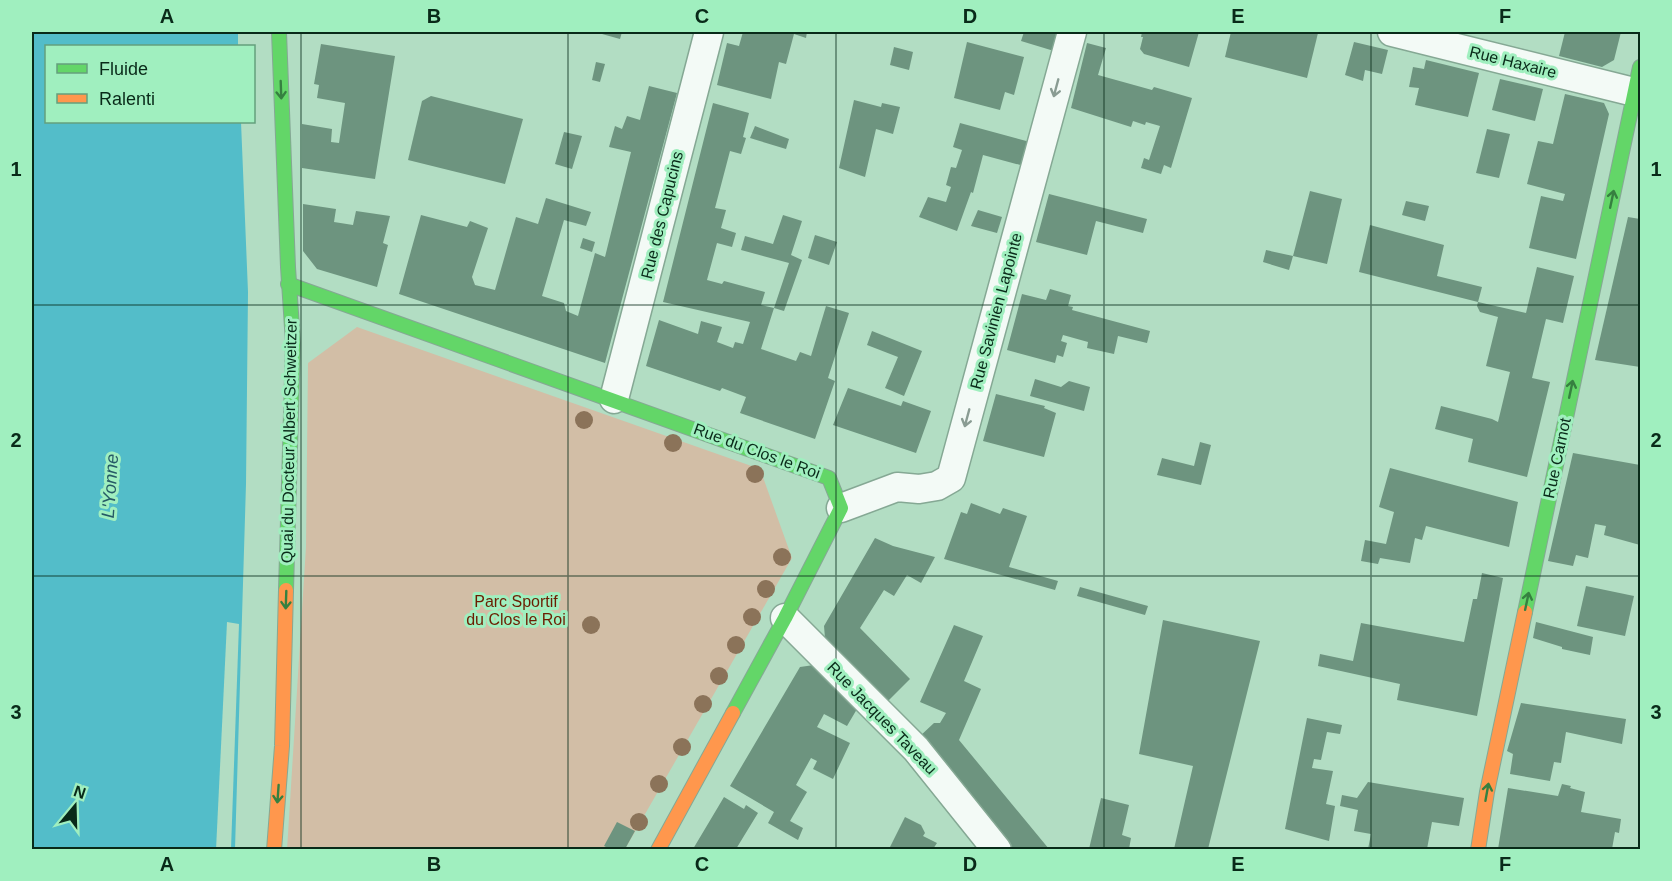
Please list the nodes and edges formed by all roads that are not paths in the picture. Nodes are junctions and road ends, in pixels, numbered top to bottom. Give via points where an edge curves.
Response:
1 (279, 32) edge
2 (709, 32) edge
3 (1072, 32) edge
4 (1392, 32) edge
5 (1637, 79) edge
6 (288, 284) junction
7 (614, 399) junction
8 (841, 508) junction
9 (785, 618) junction
10 (274, 849) edge
11 (658, 849) edge
12 (997, 849) edge
13 (1478, 849) edge

1 -> 6 street, Quai du Docteur Albert Schweitzer
2 - 7 street, Rue des Capucins
3 -> 8 street, Rue Savinien Lapointe via 951,478 937,486 897,487
4 - 5 street, Rue Haxaire
13 -> 5 street, Rue Carnot via 1489,780
6 - 7 street, Rue du Clos le Roi
6 -> 10 street, Quai du Docteur Albert Schweitzer via 293,353 282,746
7 - 8 street, Rue du Clos le Roi via 830,478
8 - 9 street
9 - 11 street
9 - 12 street, Rue Jacques Taveau via 916,749

